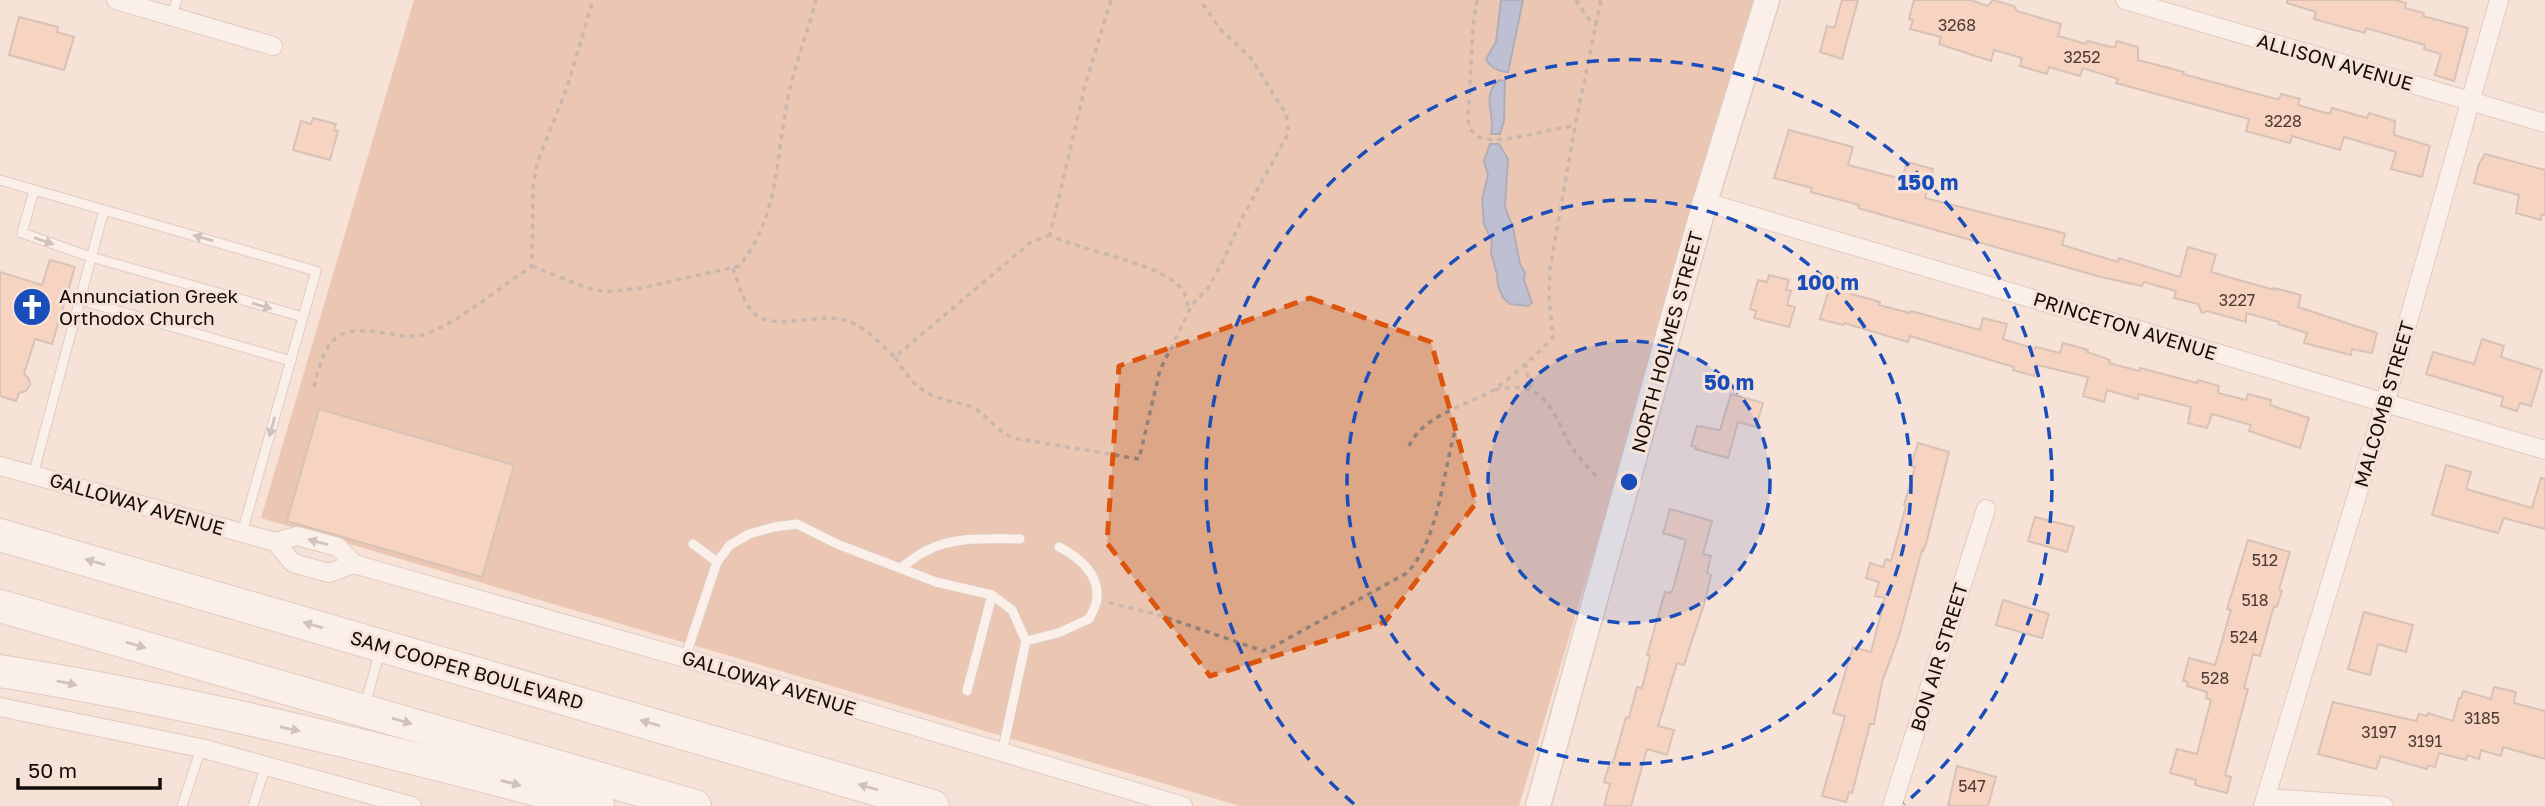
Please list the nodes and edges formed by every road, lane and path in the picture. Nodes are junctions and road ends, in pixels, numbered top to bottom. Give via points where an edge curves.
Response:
1 (593, 0) edge
2 (816, 0) edge
3 (1111, 0) edge
4 (1200, 0) edge
5 (1477, 0) edge
6 (1576, 0) edge
7 (1601, 0) edge
8 (1767, 0) edge
9 (2125, 0) edge
10 (2499, 0) edge
11 (120, 1) edge
12 (174, 8) edge
13 (1597, 24) junction
14 (274, 46) dead end
15 (2471, 101) junction
16 (2545, 123) edge
17 (1575, 126) junction
18 (0, 180) edge
19 (34, 190) junction
20 (1705, 202) junction
21 (104, 210) junction
22 (1050, 235) junction
23 (91, 257) junction
24 (532, 266) junction
25 (733, 268) junction
26 (80, 300) junction
27 (1188, 312) junction
28 (303, 317) junction
29 (895, 357) junction
30 (291, 361) junction
31 (1525, 363) junction
32 (314, 387) dead end
33 (1532, 389) junction
34 (1493, 390) junction
35 (2385, 403) junction
36 (1459, 418) dead end
37 (1409, 446) dead end
38 (2545, 450) edge
39 (0, 466) edge
40 (33, 475) junction
41 (1600, 479) dead end
42 (1986, 509) dead end
43 (242, 533) junction
44 (0, 535) edge
45 (1020, 539) dead end
46 (275, 542) junction
47 (693, 544) dead end
48 (1059, 547) dead end
49 (717, 562) junction
50 (354, 564) junction
51 (901, 568) junction
52 (992, 595) junction
53 (1097, 601) junction
54 (0, 606) edge
55 (1026, 641) junction
56 (382, 645) junction
57 (685, 658) junction
58 (0, 671) edge
59 (967, 691) dead end
60 (0, 707) edge
61 (364, 710) junction
62 (201, 748) junction
63 (1002, 754) junction
64 (266, 764) junction
65 (2264, 802) edge
66 (182, 806) edge
67 (253, 806) edge
68 (409, 806) edge
69 (598, 806) edge
70 (695, 806) edge
71 (933, 806) edge
72 (1183, 806) edge
73 (1538, 806) edge
74 (1892, 806) edge
75 (2384, 806) edge

1 - 24 path via 567,88 537,163
2 - 25 path via 789,92 772,200 748,255
3 - 22 path via 1086,82
4 - 27 path via 1221,30 1251,58 1286,114 1289,132 1208,288
5 - 17 path via 1470,129 1484,139 1493,139
6 - 13 path
7 - 13 path
8 - 20 main road, NORTH HOLMES STREET
9 - 15 street, ALLISON AVENUE
10 - 15 street, MALCOMB STREET
11 - 12 street
12 - 14 street
13 - 17 path
15 - 16 street, ALLISON AVENUE
15 - 35 street, MALCOMB STREET
17 - 31 path via 1550,269 1553,337
18 - 19 lane
19 - 21 lane
19 -> 23 lane via 22,233
20 - 35 street, PRINCETON AVENUE
20 - 73 main road, NORTH HOLMES STREET
21 - 23 lane
28 -> 21 lane via 316,271
22 - 27 path via 1164,276 1182,288
22 - 29 path via 1031,242
23 - 26 lane
23 -> 28 lane
24 - 25 path via 606,292
24 - 32 path via 430,332 413,338 370,330 337,335 324,355
25 - 29 path via 756,317 849,321
26 - 30 lane
26 - 40 lane
27 - 29 path via 1160,370 1139,459 1013,438 996,430 971,406 927,394 911,382
28 - 30 lane
30 -> 43 lane
31 - 33 path
31 - 34 path
33 - 34 path
33 - 41 path via 1550,406 1569,443
34 - 37 path via 1424,426
35 - 38 street, PRINCETON AVENUE
35 - 65 street, MALCOMB STREET
36 - 53 path via 1431,533 1419,560 1407,573 1269,649 1263,651 1156,614
39 - 40 street, GALLOWAY AVENUE
40 - 43 street, GALLOWAY AVENUE
42 - 74 street, BON AIR STREET
43 - 46 street, GALLOWAY AVENUE
56 -> 44 highway, SAM COOPER BOULEVARD
45 - 51 lane via 957,542 929,549
50 -> 46 street, GALLOWAY AVENUE via 338,547 297,536
46 - 50 street, GALLOWAY AVENUE via 293,563 329,573
47 - 49 lane
48 - 53 lane via 1085,564 1096,586
49 - 51 lane via 730,545 749,534 797,524
49 - 57 lane
50 - 57 street, GALLOWAY AVENUE
51 - 52 lane
52 - 55 lane via 1012,610
52 - 59 lane
53 - 55 lane via 1089,619
54 -> 61 highway
55 - 63 lane
56 - 61 lane
71 -> 56 highway, SAM COOPER BOULEVARD
57 - 63 street, GALLOWAY AVENUE
58 -> 69 highway via 349,741
60 - 62 street
61 -> 70 highway
62 - 64 street
62 - 66 lane
63 - 72 street, GALLOWAY AVENUE
64 - 67 lane
64 - 68 street
65 - 75 street

